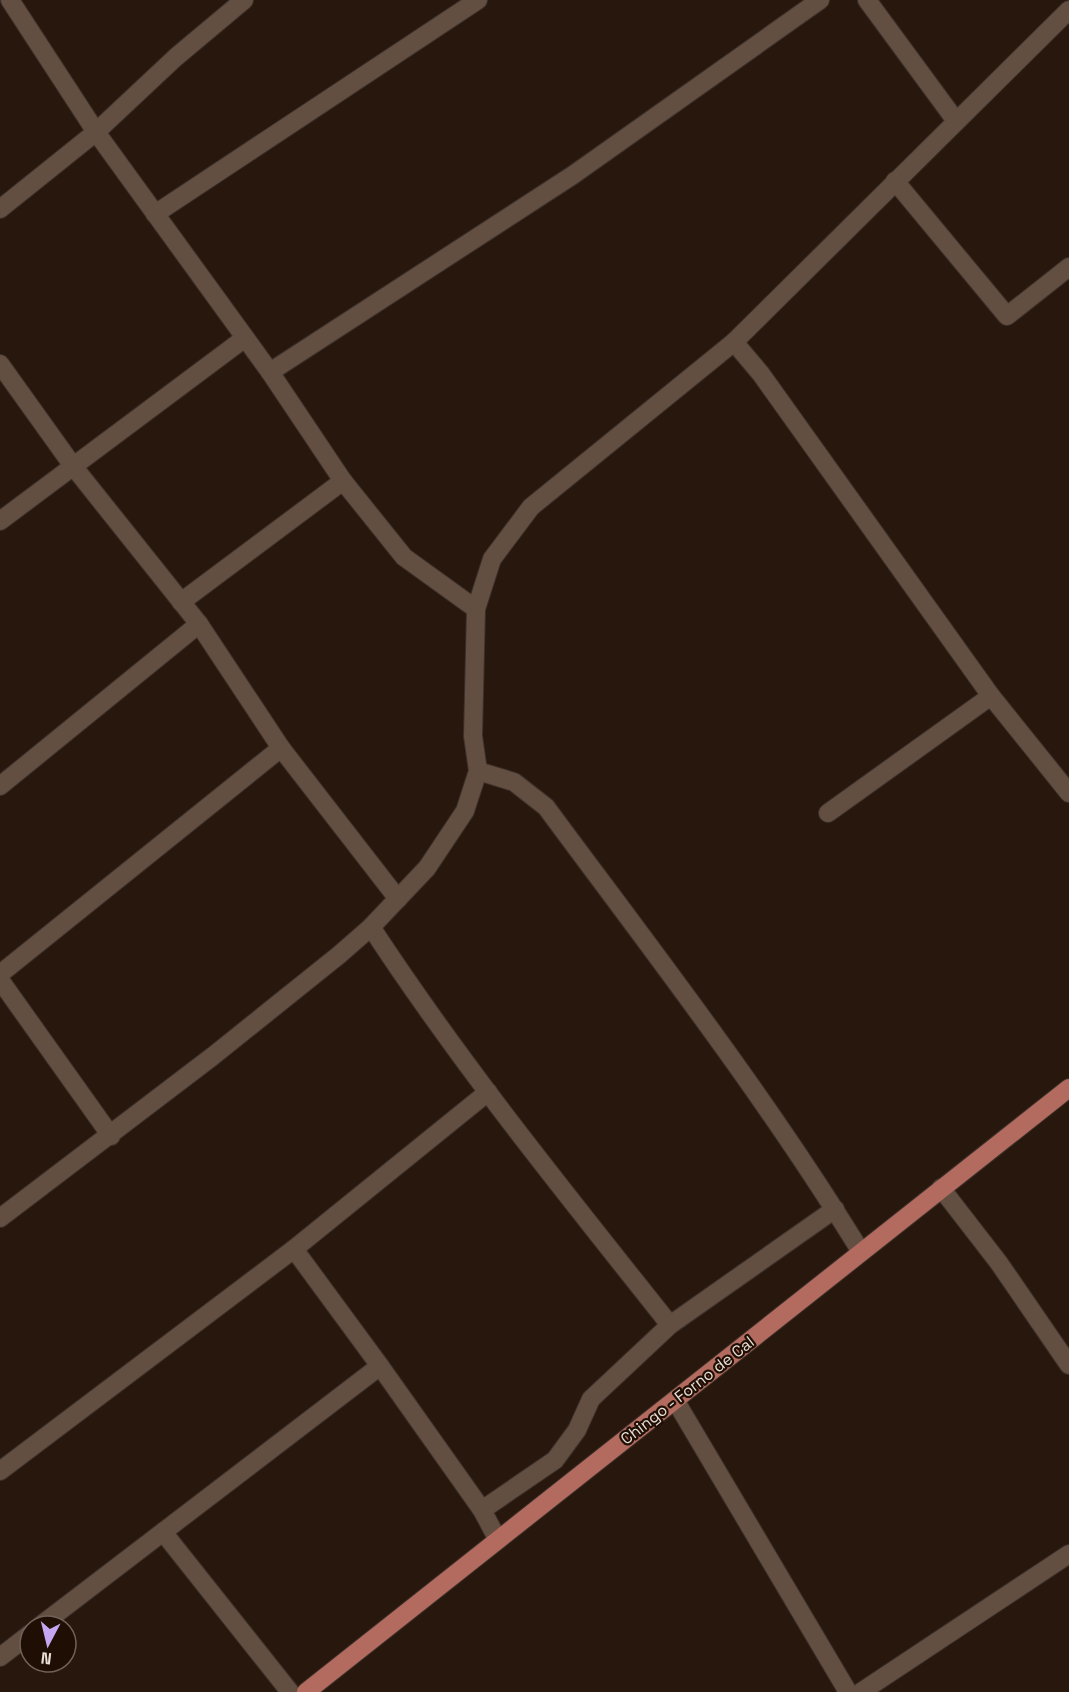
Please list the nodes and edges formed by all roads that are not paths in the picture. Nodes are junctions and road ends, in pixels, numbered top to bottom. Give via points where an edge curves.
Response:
1 (10, 0) edge
2 (244, 0) edge
3 (478, 0) edge
4 (820, 0) edge
5 (867, 0) edge
6 (1069, 10) edge
7 (956, 121) junction
8 (96, 132) junction
9 (895, 181) junction
10 (0, 208) edge
11 (155, 214) junction
12 (1069, 267) edge
13 (245, 338) junction
14 (734, 342) junction
15 (0, 364) edge
16 (270, 372) junction
17 (73, 466) junction
18 (343, 481) junction
19 (0, 521) edge
20 (181, 602) junction
21 (476, 609) junction
22 (199, 624) junction
23 (991, 696) junction
24 (281, 748) junction
25 (478, 771) junction
26 (0, 786) edge
27 (1069, 793) edge
28 (828, 813) dead end
29 (398, 899) junction
30 (371, 927) junction
31 (0, 974) edge
32 (0, 980) edge
33 (1069, 1089) edge
34 (488, 1092) junction
35 (111, 1136) junction
36 (942, 1188) junction
37 (834, 1209) junction
38 (0, 1218) edge
39 (294, 1249) junction
40 (861, 1252) junction
41 (670, 1325) junction
42 (1069, 1365) edge
43 (380, 1366) junction
44 (675, 1400) junction
45 (0, 1471) edge
46 (482, 1510) junction
47 (163, 1532) junction
48 (498, 1540) junction
49 (1069, 1554) edge
50 (56, 1614) edge
51 (18, 1643) edge
52 (0, 1657) edge
53 (290, 1692) edge
54 (306, 1692) edge
55 (848, 1692) edge
56 (861, 1692) edge

1 - 8 street
2 - 8 street
3 - 11 street
4 - 16 street via 573,175
5 - 7 street
6 - 7 street
7 - 9 street
8 - 10 street
8 - 11 street
9 - 12 street via 1007,316
9 - 14 street
11 - 13 street
13 - 16 street
13 - 17 street
14 - 21 street via 531,507 492,559
14 - 23 street via 768,383
15 - 17 street
16 - 18 street
17 - 19 street
17 - 20 street
18 - 20 street
18 - 21 street via 404,557
20 - 22 street
21 - 25 street via 473,736
22 - 24 street
22 - 26 street
23 - 27 street
23 - 28 street
24 - 29 street
24 - 31 street
25 - 29 street via 465,811 427,868
25 - 37 street via 514,782 546,807 720,1044
29 - 30 street
30 - 34 street via 417,998
30 - 35 street
32 - 35 street
33 - 36 main road, Chingo - Forno de Cal
34 - 39 street
34 - 41 street
35 - 38 street
36 - 40 main road, Chingo - Forno de Cal
36 - 42 street
37 - 40 street
37 - 41 street
39 - 43 street
39 - 45 street
40 - 44 main road, Chingo - Forno de Cal
41 - 46 street via 591,1399 577,1430 555,1460
43 - 46 street
43 - 47 street
44 - 48 main road, Chingo - Forno de Cal
44 - 55 street
46 - 48 street
47 - 50 street
47 - 53 street
48 - 54 main road, Chingo - Forno de Cal
49 - 56 street
51 - 52 street

